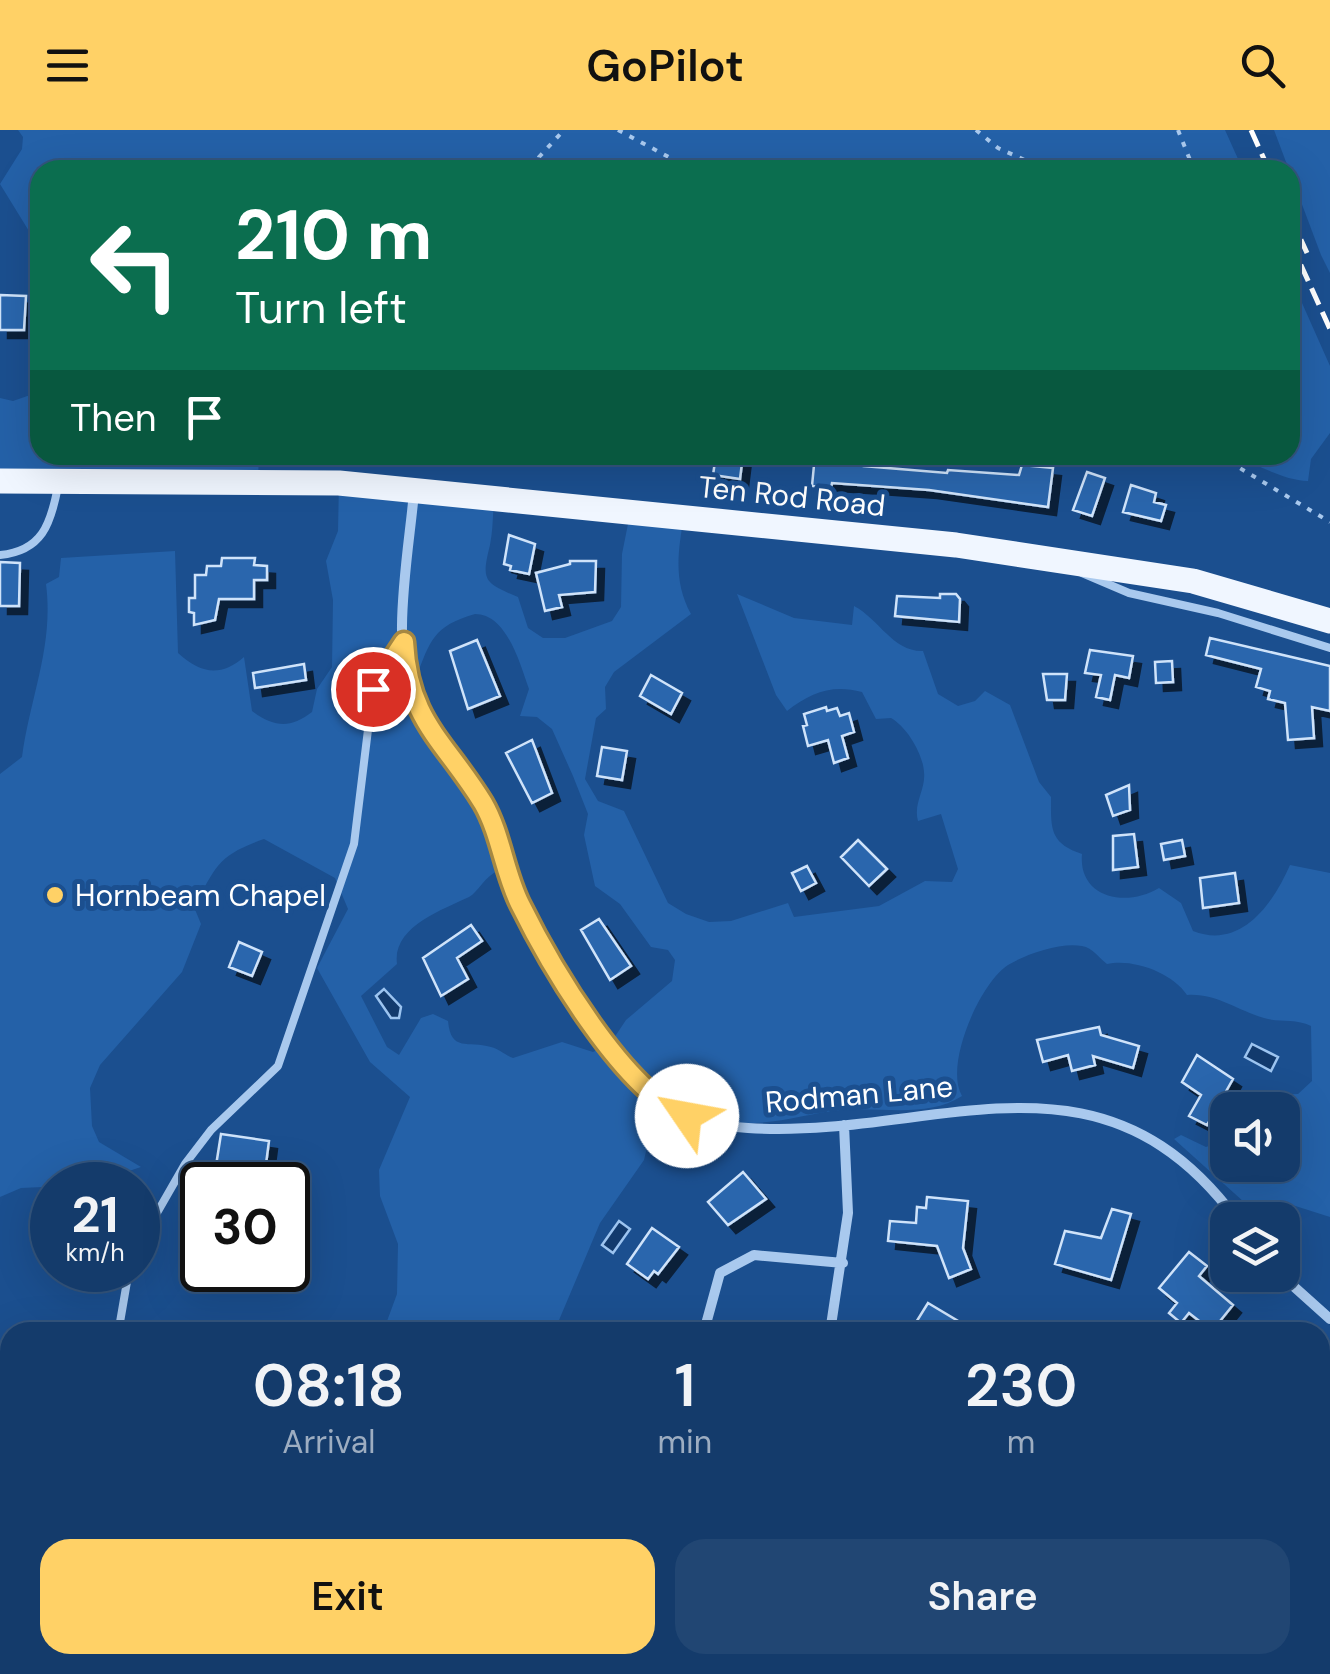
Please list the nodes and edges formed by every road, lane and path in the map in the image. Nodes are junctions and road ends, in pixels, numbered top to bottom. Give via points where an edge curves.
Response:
1 (564, 130) edge
2 (618, 130) edge
3 (976, 130) edge
4 (1178, 130) edge
5 (538, 160) edge
6 (674, 160) edge
7 (1025, 160) edge
8 (1190, 160) edge
9 (1235, 465) edge
10 (0, 481) edge
11 (59, 482) junction
12 (414, 491) junction
13 (1330, 522) edge
14 (0, 555) edge
15 (1062, 560) junction
16 (1330, 620) edge
17 (404, 642) junction
18 (1330, 648) edge
19 (844, 1125) junction
20 (1224, 1202) edge
21 (160, 1209) edge
22 (843, 1263) junction
23 (125, 1292) edge
24 (1300, 1292) edge
25 (1330, 1319) edge
26 (120, 1322) edge
27 (707, 1322) edge
28 (832, 1322) edge

1 - 5 path
2 - 6 path
3 - 7 path
4 - 8 path
9 - 13 path
10 - 11 main road, Ten Rod Road
11 - 12 main road, Ten Rod Road via 339,483
11 - 14 lane via 52,520 39,540 22,553
12 - 15 main road, Ten Rod Road
12 - 17 street, Rodman Lane
15 - 16 main road, Ten Rod Road via 1194,581
15 - 18 lane via 1129,593
17 - 19 street, Rodman Lane via 416,708 484,804 518,901 614,1057 662,1107 711,1125
17 - 21 lane via 373,689 354,844 278,1066 194,1152
19 - 20 street, Rodman Lane via 994,1106 1086,1111 1152,1138
19 - 22 street
22 - 27 street via 754,1255 720,1273
22 - 28 street
23 - 26 lane
24 - 25 street

